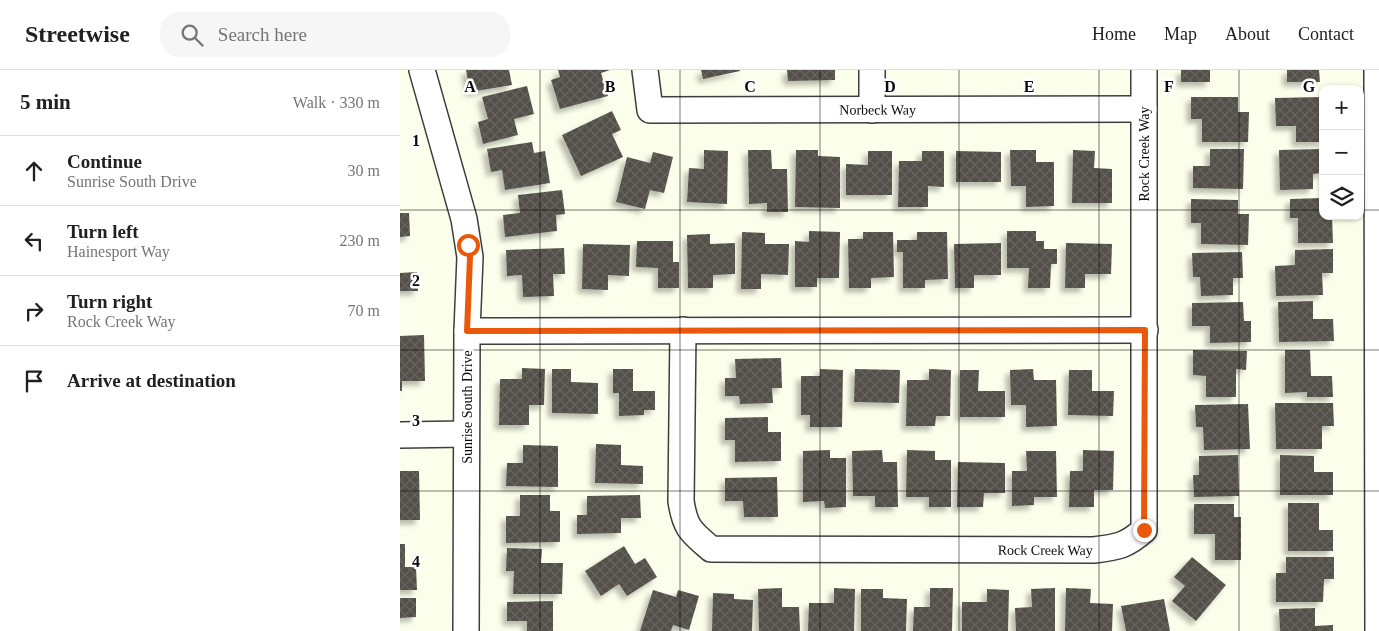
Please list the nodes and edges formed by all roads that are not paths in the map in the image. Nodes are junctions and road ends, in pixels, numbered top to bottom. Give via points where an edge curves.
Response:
1 (422, 70) edge
2 (645, 70) edge
3 (872, 70) edge
4 (1144, 70) edge
5 (1377, 70) edge
6 (1144, 109) junction
7 (872, 110) junction
8 (683, 330) junction
9 (1145, 330) junction
10 (467, 331) junction
11 (1378, 386) edge
12 (466, 434) junction
13 (400, 435) edge
14 (1379, 524) edge
15 (466, 631) edge
16 (1378, 631) edge

1 - 10 street, Sunrise South Drive via 464,219 470,257
2 - 7 street, Norbeck Way via 650,110
3 - 7 street
4 - 6 street, Rock Creek Way
5 - 11 street
6 - 7 street, Norbeck Way
6 - 9 street, Rock Creek Way
8 - 9 street
8 - 9 street, Rock Creek Way via 681,501 684,520 711,549 1094,550 1131,542 1144,530
8 - 10 street
10 - 12 street, Sunrise South Drive
11 - 14 street
12 - 13 street
12 - 15 street, Sunrise South Drive
14 - 16 street

